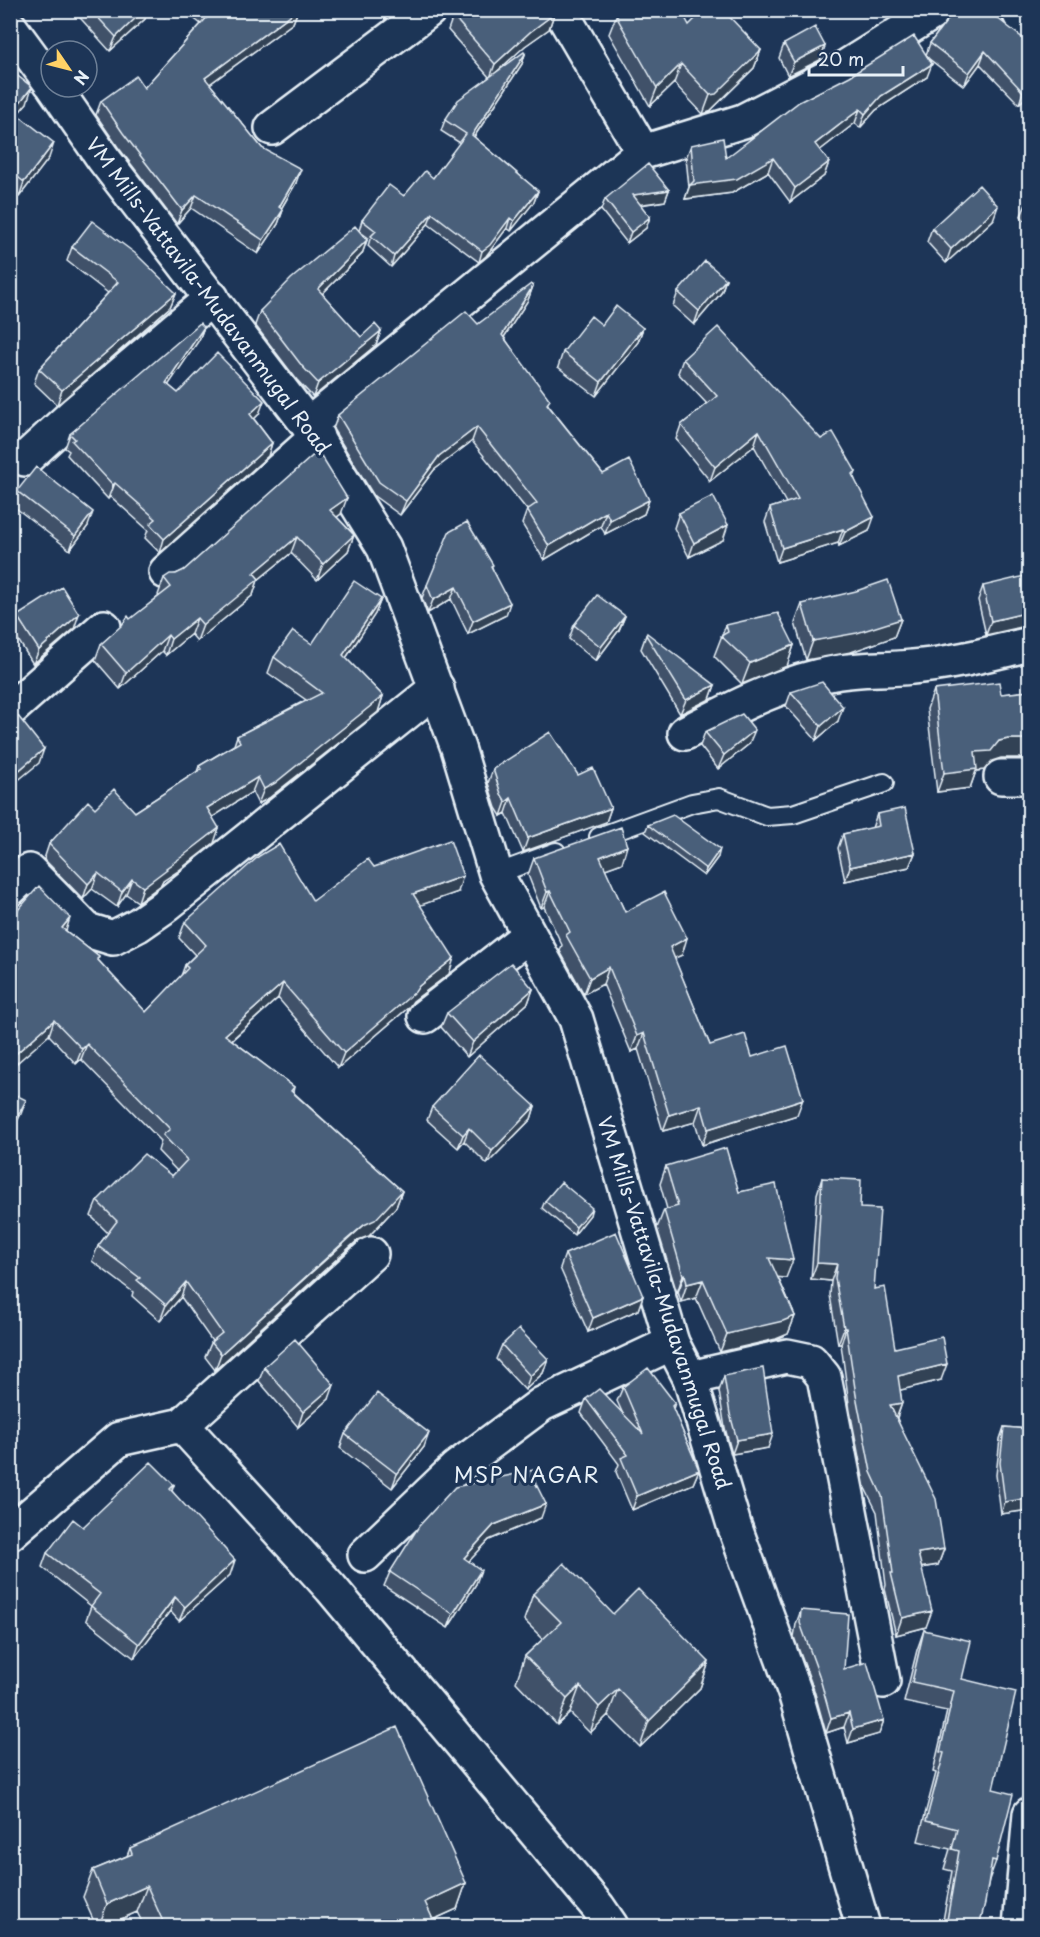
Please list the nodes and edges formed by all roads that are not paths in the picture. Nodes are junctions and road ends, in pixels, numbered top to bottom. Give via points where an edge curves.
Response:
1 (429, 10) edge
2 (560, 10) edge
3 (937, 10) edge
4 (1018, 10) edge
5 (10, 27) edge
6 (1029, 34) edge
7 (39, 66) edge
8 (62, 99) edge
9 (272, 128) dead end
10 (643, 152) junction
11 (212, 298) junction
12 (312, 431) junction
13 (25, 459) dead end
14 (166, 572) dead end
15 (104, 627) dead end
16 (1029, 644) edge
17 (437, 688) junction
18 (10, 710) edge
19 (685, 733) dead end
20 (884, 783) dead end
21 (17, 870) edge
22 (496, 874) junction
23 (529, 934) junction
24 (425, 1016) dead end
25 (371, 1254) dead end
26 (672, 1343) junction
27 (690, 1378) junction
28 (182, 1425) junction
29 (10, 1533) edge
30 (365, 1555) dead end
31 (884, 1681) dead end
32 (1029, 1814) edge
33 (611, 1926) edge
34 (863, 1926) edge
35 (1020, 1926) edge

1 - 9 street
2 - 10 street
3 - 10 street via 836,73 744,122
4 - 6 street
5 - 7 street
8 - 11 street, VM Mills-Vattavila-Mudavanmugal Road via 103,159
10 - 12 street
11 - 12 street, VM Mills-Vattavila-Mudavanmugal Road
11 - 13 street
12 - 14 street
12 - 17 street, VM Mills-Vattavila-Mudavanmugal Road via 384,548
15 - 18 street
16 - 19 street via 968,659 834,673 784,686
17 - 21 street via 160,909 113,938 87,930
17 - 22 street, VM Mills-Vattavila-Mudavanmugal Road
20 - 22 lane via 794,814 767,816 719,798 692,803
22 - 23 street, VM Mills-Vattavila-Mudavanmugal Road
23 - 24 street
23 - 26 street, VM Mills-Vattavila-Mudavanmugal Road via 576,1019
25 - 28 street
26 - 27 street, VM Mills-Vattavila-Mudavanmugal Road
26 - 30 street via 542,1404 456,1468
27 - 31 street via 788,1356 811,1361 824,1377
27 - 34 street, VM Mills-Vattavila-Mudavanmugal Road via 734,1525 796,1696
28 - 29 street via 119,1439
28 - 33 street via 331,1588
32 - 35 street

